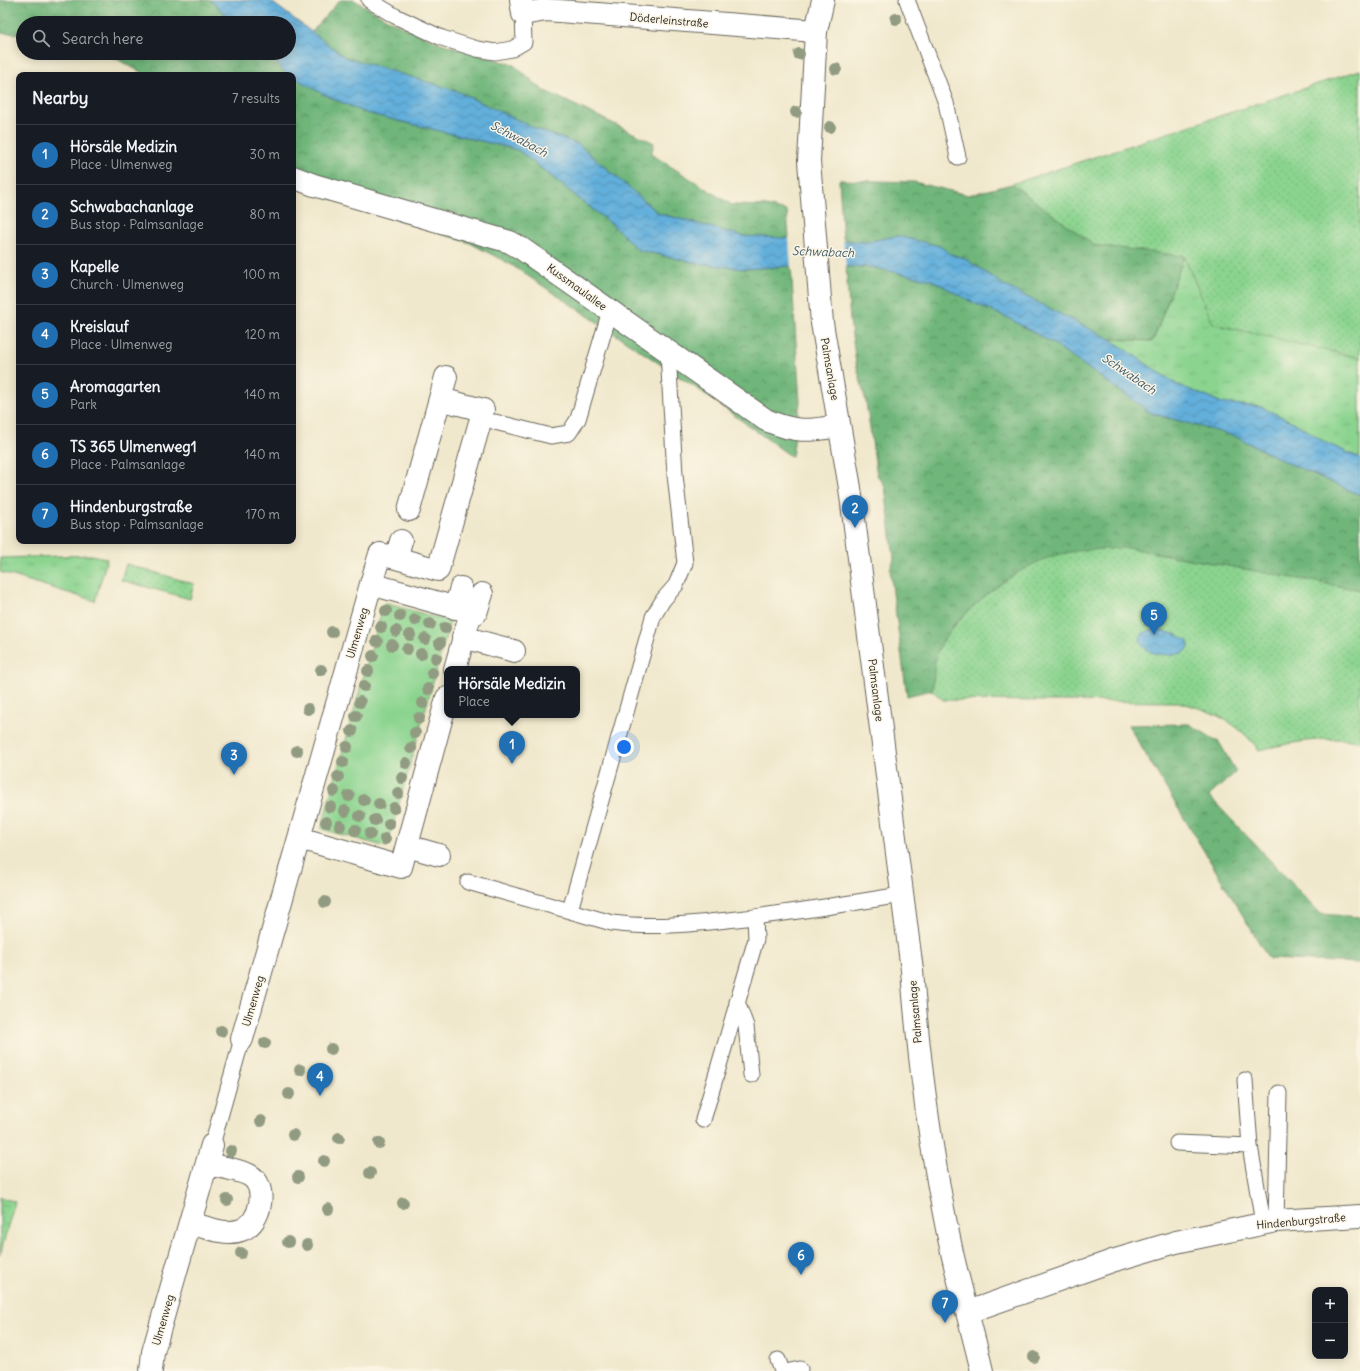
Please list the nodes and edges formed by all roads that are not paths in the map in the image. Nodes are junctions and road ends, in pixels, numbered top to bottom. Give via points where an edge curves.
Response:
1 (369, 0) edge
2 (823, 0) edge
3 (907, 0) edge
4 (522, 7) edge
5 (816, 31) junction
6 (958, 158) dead end
7 (296, 178) edge
8 (610, 311) junction
9 (668, 352) junction
10 (446, 377) dead end
11 (440, 399) junction
12 (495, 422) dead end
13 (840, 426) junction
14 (409, 510) dead end
15 (438, 570) junction
16 (371, 584) junction
17 (429, 600) junction
18 (464, 637) junction
19 (514, 651) dead end
20 (456, 666) edge
21 (444, 709) edge
22 (299, 838) junction
23 (407, 846) junction
24 (448, 857) dead end
25 (468, 882) dead end
26 (901, 895) junction
27 (570, 910) junction
28 (755, 918) junction
29 (737, 1002) junction
30 (242, 1039) joint
31 (751, 1075) dead end
32 (1244, 1080) dead end
33 (1279, 1093) dead end
34 (703, 1120) dead end
35 (1177, 1143) dead end
36 (1250, 1146) junction
37 (210, 1154) junction
38 (1360, 1216) edge
39 (1269, 1222) junction
40 (190, 1223) junction
41 (968, 1312) junction
42 (151, 1371) edge
43 (982, 1371) edge

1 - 4 lane via 395,16 442,38 495,52 512,49 524,42
2 - 5 street, Palmsanlage
3 - 6 lane via 946,103
4 - 5 street, Döderleinstraße
5 - 13 street, Palmsanlage via 809,161 822,323
7 - 8 street, Kussmaulallee via 510,242
8 - 9 street, Kussmaulallee
8 - 12 lane via 578,419 569,433 551,436
9 - 13 street, Kussmaulallee via 766,420 786,429 807,431
9 - 27 lane via 675,475 685,563 676,585 663,600 653,618
10 - 11 street
11 - 14 street
11 - 15 street via 483,410
13 - 26 street, Palmsanlage
15 - 16 street, Ulmenweg via 399,550 380,554
15 - 17 street
16 - 17 street
16 - 22 street, Ulmenweg
17 - 18 street via 467,600
18 - 19 street
18 - 20 street
21 - 23 street
22 - 23 street via 401,867
22 - 30 street, Ulmenweg
23 - 24 street
25 - 27 lane
26 - 28 lane
26 - 41 street, Palmsanlage via 912,970 917,1038 925,1096 953,1256
27 - 28 lane via 612,923 635,926 664,927
28 - 29 lane via 756,939
29 - 31 lane via 746,1026
29 - 34 lane
30 - 37 lane, Ulmenweg
32 - 36 lane
33 - 39 lane
35 - 36 lane
36 - 39 lane
37 - 40 street, Ulmenweg
37 - 40 street via 255,1180 260,1201 257,1215 251,1225 236,1231
38 - 39 street, Hindenburgstraße
39 - 41 street, Hindenburgstraße via 1176,1242 1112,1261
40 - 42 street, Ulmenweg via 153,1352
41 - 43 street, Palmsanlage

